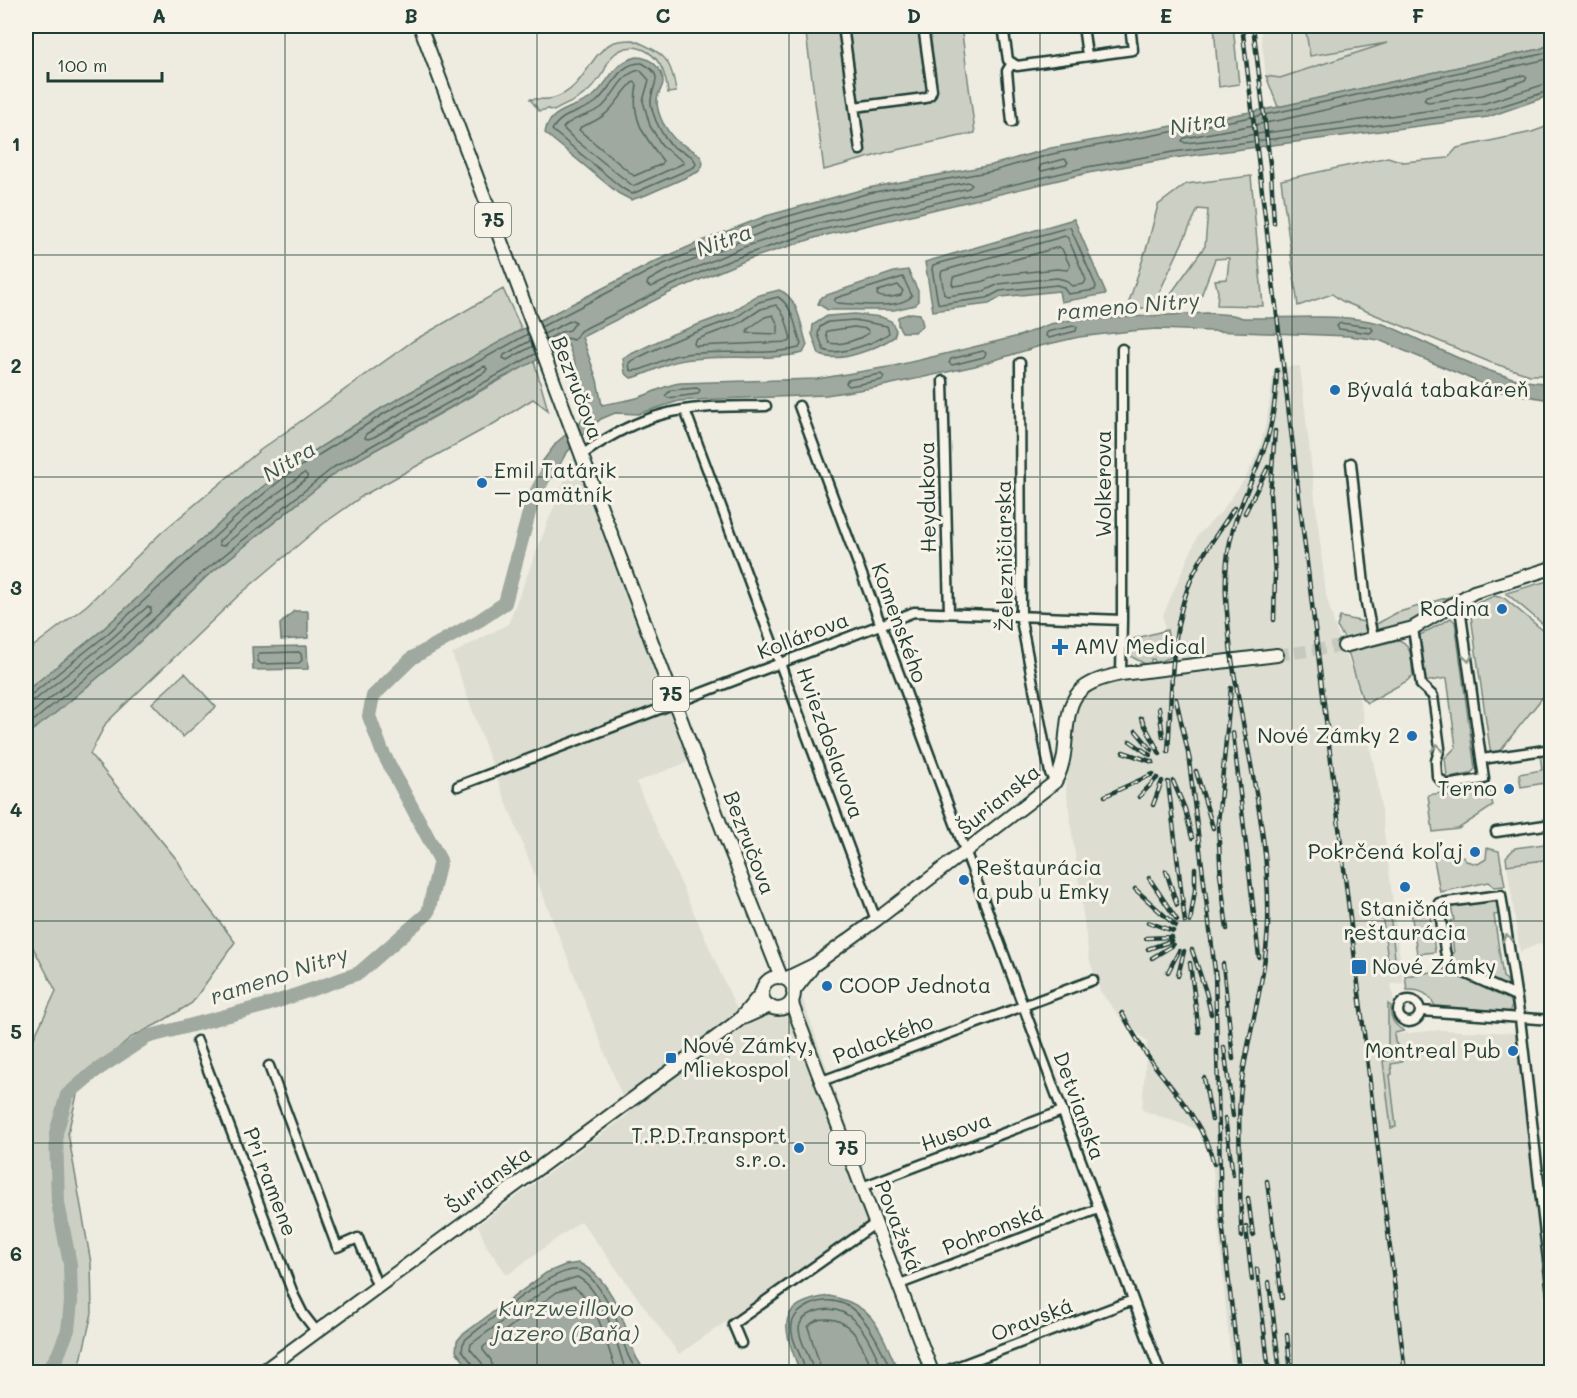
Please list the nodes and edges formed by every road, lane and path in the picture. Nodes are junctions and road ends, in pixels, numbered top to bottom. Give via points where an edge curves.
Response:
1 (420, 26) edge
2 (843, 26) edge
3 (923, 26) edge
4 (1003, 26) edge
5 (1083, 26) edge
6 (1130, 26) edge
7 (1087, 55) junction
8 (1010, 62) junction
9 (854, 107) junction
10 (1012, 122) dead end
11 (860, 150) dead end
12 (1122, 349) dead end
13 (1020, 363) dead end
14 (943, 381) dead end
15 (766, 406) dead end
16 (800, 406) dead end
17 (685, 410) junction
18 (583, 450) junction
19 (1351, 463) dead end
20 (1551, 568) edge
21 (1459, 601) junction
22 (949, 613) junction
23 (1022, 615) junction
24 (1122, 620) junction
25 (880, 625) junction
26 (1413, 628) junction
27 (1373, 638) junction
28 (1344, 646) tunnel mouth
29 (1277, 655) tunnel mouth
30 (781, 663) junction
31 (1121, 674) junction
32 (675, 703) junction
33 (1551, 749) edge
34 (1482, 759) junction
35 (1055, 782) junction
36 (458, 786) dead end
37 (1551, 824) edge
38 (1496, 832) dead end
39 (965, 852) junction
40 (876, 920) junction
41 (763, 933) junction
42 (814, 965) junction
43 (783, 978) junction
44 (1093, 980) dead end
45 (764, 987) junction
46 (792, 996) junction
47 (1516, 996) junction
48 (1023, 1005) junction
49 (774, 1007) junction
50 (1421, 1011) dead end
51 (1520, 1019) junction
52 (739, 1020) junction
53 (1551, 1020) edge
54 (196, 1041) dead end
55 (814, 1060) junction
56 (269, 1066) dead end
57 (822, 1081) junction
58 (1062, 1111) junction
59 (862, 1187) junction
60 (1098, 1209) junction
61 (876, 1223) junction
62 (1549, 1250) edge
63 (900, 1284) junction
64 (378, 1287) junction
65 (1551, 1294) edge
66 (1133, 1300) junction
67 (316, 1332) junction
68 (741, 1343) dead end
69 (262, 1372) edge
70 (932, 1372) edge
71 (943, 1372) edge
72 (1160, 1372) edge

1 - 18 main road, Bezručova / 75
2 - 9 street
3 - 9 street via 930,95
4 - 8 street
5 - 7 street
6 - 7 street via 1133,50
7 - 8 street via 1017,66
8 - 10 street via 1007,71
9 - 11 street
12 - 24 street, Wolkerova
13 - 23 street, Železničiarska
14 - 22 street, Heydukova
15 - 17 street
16 - 25 street, Komenského
17 - 18 street via 649,419
17 - 30 street, Hviezdoslavova
18 - 32 main road, Bezručova / 75
19 - 27 street via 1364,603
20 - 21 main road via 1486,587
21 - 26 main road
21 -> 34 street
22 - 23 street, Kollárova
22 - 25 street, Kollárova via 914,612
23 - 24 street, Kollárova
23 - 35 street, Železničiarska via 1050,773
24 - 31 street
25 - 30 street, Kollárova
25 - 39 street, Komenského
26 - 27 main road
34 -> 26 street via 1484,779 1445,785 1437,776 1440,748 1433,696 1421,685
27 - 28 main road
29 - 31 main road, Šurianska
30 - 32 street, Kollárova
30 - 40 street, Hviezdoslavova
31 - 35 main road, Šurianska via 1092,681 1073,700 1063,764
32 - 36 street, Kollárova
32 - 41 main road, Bezručova / 75
33 - 34 street
35 - 39 main road, Šurianska
37 - 38 street
39 - 40 main road, Šurianska
39 - 48 street, Detvianska
40 - 42 main road, Šurianska
41 - 43 main road, Bezručova / 75
41 - 45 main road, Bezručova / 75
42 - 43 main road, Šurianska
42 - 46 main road, Šurianska
43 - 45 main road via 773,977
43 - 46 main road, Bezručova / 75 via 791,984
44 - 48 street, Palackého
45 - 49 main road, Bezručova / 75 via 764,1000
45 - 52 main road, Šurianska
46 - 49 main road via 786,1006
46 - 55 main road, Považská / 75
47 -> 47 street via 1501,895 1439,903 1449,966
47 - 51 street
48 - 57 street, Palackého
48 - 58 street, Detvianska
49 - 52 main road, Šurianska
49 - 55 main road, Považská / 75 via 789,1021
50 - 51 street
51 - 53 street
51 - 62 street
52 - 64 main road, Šurianska
54 - 67 street, Pri ramene via 294,1296
55 - 57 main road, Považská / 75
56 - 64 street via 338,1246 358,1238
57 - 59 main road, Považská / 75 via 847,1160
58 - 59 street, Husova
58 - 60 street, Detvianska
59 - 61 main road, Považská / 75
60 - 63 street, Pohronská
60 - 66 street, Detvianska
61 - 63 main road, Považská / 75
61 - 68 street via 733,1324
62 - 65 street
63 - 70 main road, Považská / 75
64 - 67 main road, Šurianska
66 - 71 street, Oravská
66 - 72 street, Detvianska
67 - 69 main road, Šurianska

